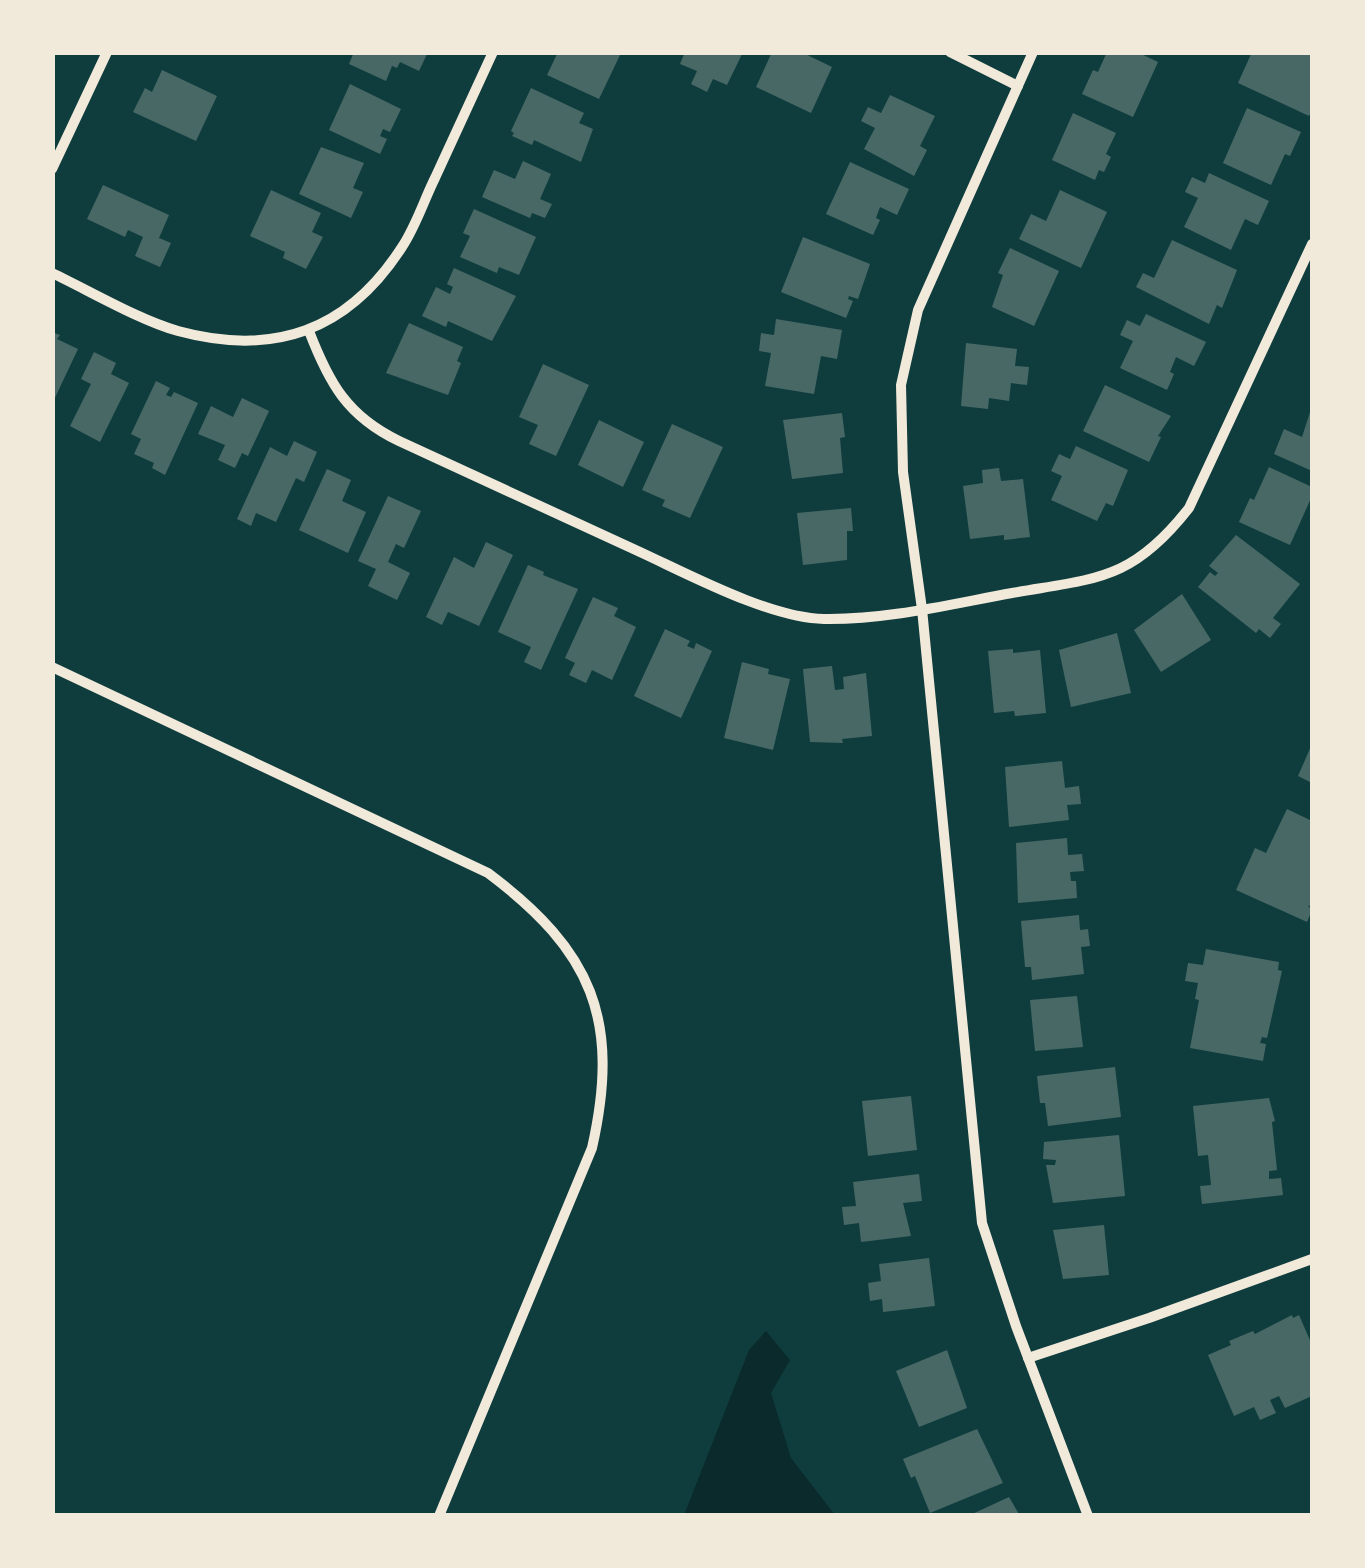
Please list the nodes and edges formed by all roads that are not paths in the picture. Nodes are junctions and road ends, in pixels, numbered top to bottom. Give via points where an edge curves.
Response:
1 (107, 52) edge
2 (493, 52) edge
3 (950, 52) edge
4 (1034, 52) edge
5 (1018, 86) junction
6 (52, 169) edge
7 (1312, 244) edge
8 (52, 273) edge
9 (309, 331) junction
10 (922, 609) junction
11 (52, 667) edge
12 (1312, 1258) edge
13 (1028, 1358) junction
14 (439, 1516) edge
15 (1088, 1516) edge

1 - 6 street
2 - 9 street via 404,244 375,284
3 - 5 street
4 - 5 street
5 - 10 street via 918,310 901,385 903,472
7 - 10 street via 1189,508 1168,534 1136,562 1102,577
8 - 9 street via 173,330 224,342
9 - 10 street via 326,376 378,431 691,576 766,606 822,619
10 - 13 street via 982,1223
11 - 14 street via 488,873 545,920 590,988 602,1064 592,1148
12 - 13 street
13 - 15 street

